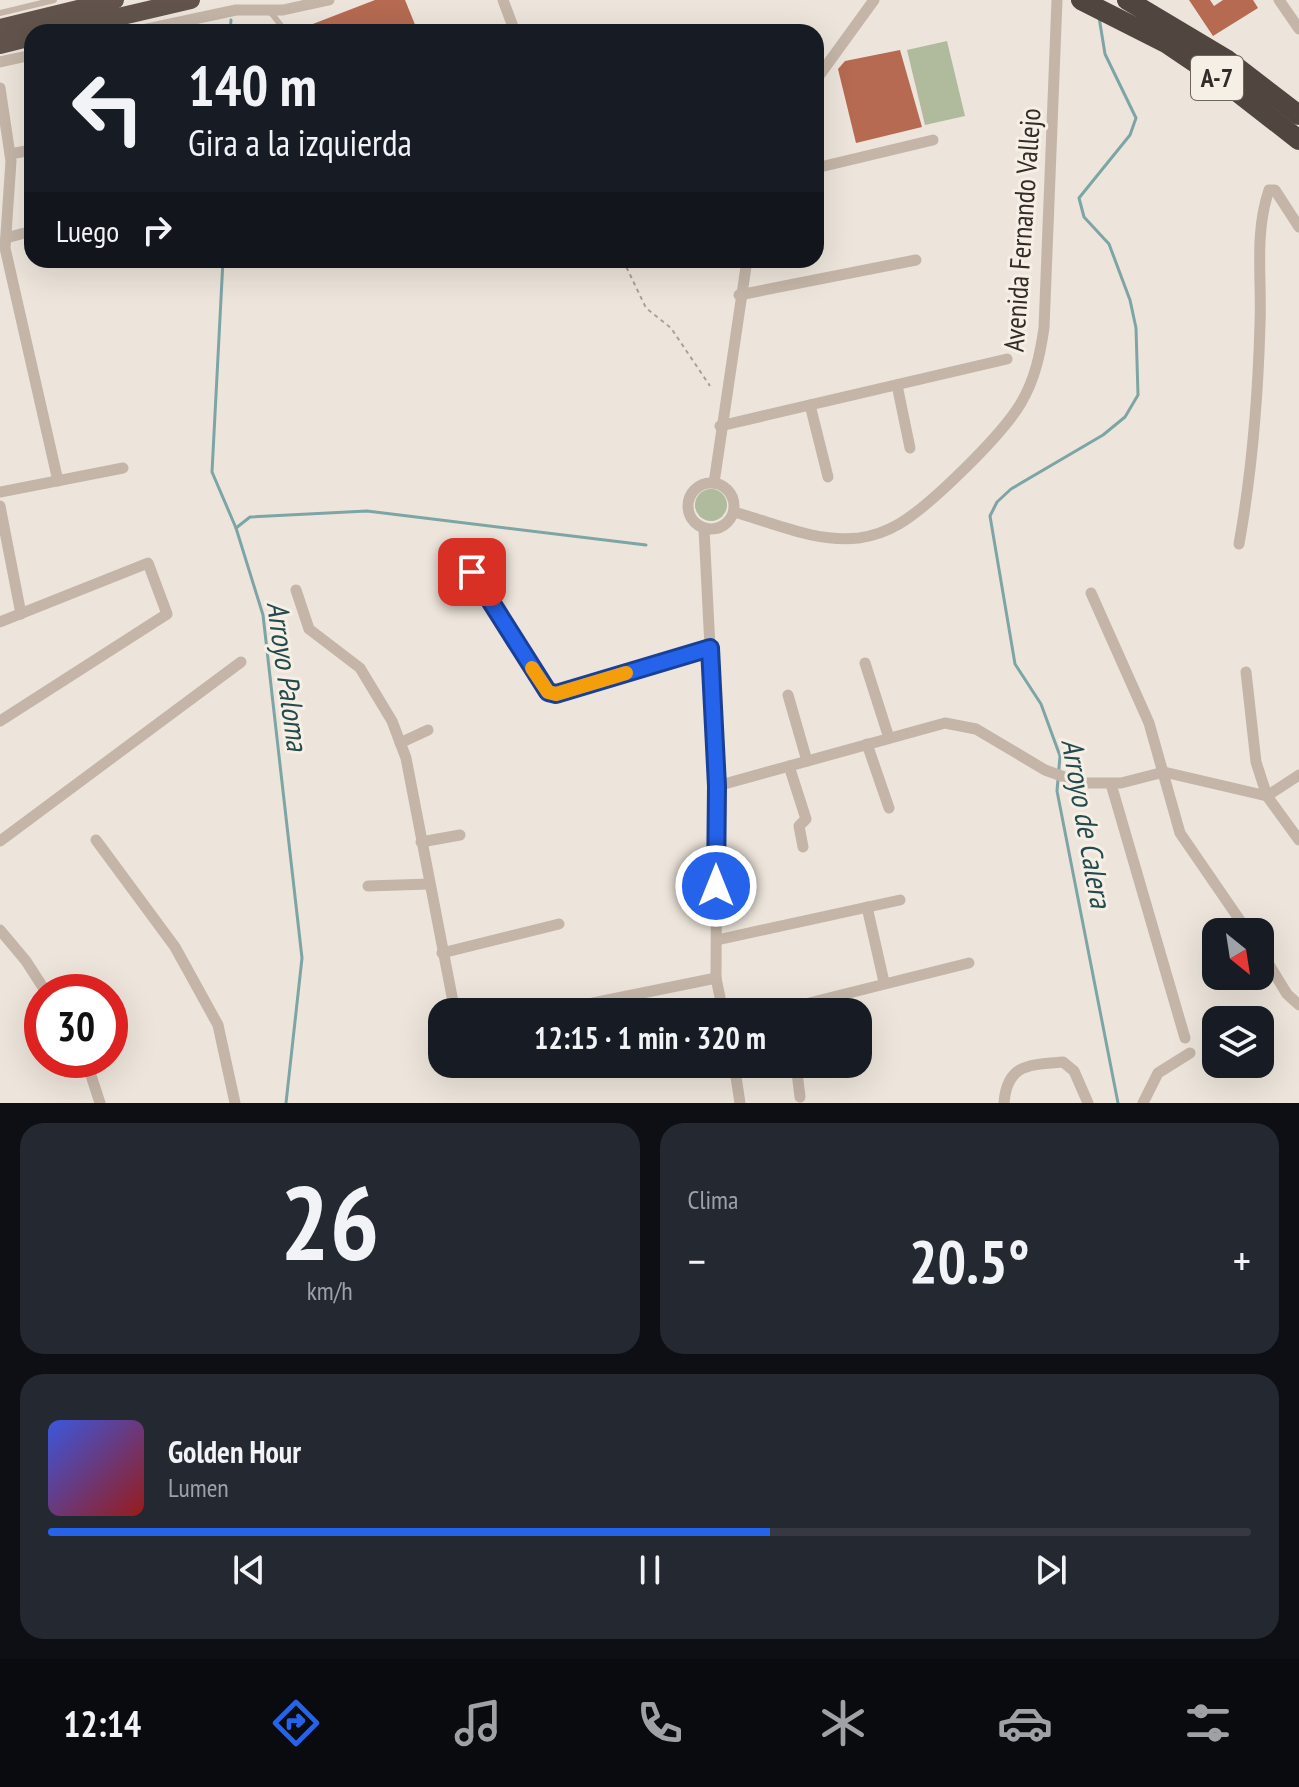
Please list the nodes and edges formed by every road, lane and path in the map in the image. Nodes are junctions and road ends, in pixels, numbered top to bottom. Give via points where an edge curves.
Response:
1 (54, 0) edge
2 (115, 0) edge
3 (191, 0) edge
4 (329, 0) edge
5 (503, 0) edge
6 (874, 0) edge
7 (1057, 0) edge
8 (1081, 0) edge
9 (1279, 0) edge
10 (269, 10) junction
11 (1132, 10) edge
12 (0, 13) edge
13 (88, 24) edge
14 (170, 24) edge
15 (280, 24) edge
16 (512, 24) edge
17 (0, 28) edge
18 (1299, 29) edge
19 (24, 39) edge
20 (0, 45) edge
21 (24, 57) edge
22 (0, 62) edge
23 (824, 69) edge
24 (0, 88) edge
25 (1299, 115) edge
26 (933, 140) dead end
27 (1299, 140) edge
28 (24, 151) edge
29 (10, 154) junction
30 (824, 166) edge
31 (1299, 227) edge
32 (24, 233) edge
33 (6, 238) junction
34 (916, 260) dead end
35 (627, 268) edge
36 (745, 268) edge
37 (739, 295) junction
38 (1007, 359) dead end
39 (897, 385) junction
40 (710, 386) dead end
41 (810, 405) junction
42 (720, 426) junction
43 (910, 448) dead end
44 (123, 468) dead end
45 (828, 477) dead end
46 (58, 481) junction
47 (714, 483) junction
48 (0, 492) edge
49 (0, 506) edge
50 (734, 512) junction
51 (704, 529) junction
52 (1239, 544) dead end
53 (472, 572) dead end
54 (296, 590) dead end
55 (1091, 593) dead end
56 (21, 614) junction
57 (0, 622) edge
58 (710, 648) junction
59 (241, 662) dead end
60 (865, 663) dead end
61 (1246, 672) dead end
62 (788, 695) dead end
63 (0, 721) edge
64 (428, 730) dead end
65 (889, 738) junction
66 (400, 743) junction
67 (867, 744) junction
68 (807, 761) junction
69 (789, 766) junction
70 (1164, 772) junction
71 (1299, 775) edge
72 (1111, 784) junction
73 (717, 786) junction
74 (1267, 796) junction
75 (889, 808) dead end
76 (460, 835) dead end
77 (96, 840) dead end
78 (1299, 840) edge
79 (0, 841) edge
80 (421, 842) junction
81 (803, 847) dead end
82 (429, 884) junction
83 (368, 886) dead end
84 (900, 900) dead end
85 (867, 907) junction
86 (1238, 918) edge
87 (559, 924) dead end
88 (0, 930) edge
89 (717, 940) junction
90 (442, 953) junction
91 (969, 963) dead end
92 (1274, 973) edge
93 (34, 974) edge
94 (716, 978) junction
95 (884, 982) junction
96 (452, 998) edge
97 (618, 998) edge
98 (720, 998) edge
99 (826, 998) edge
100 (1299, 1005) edge
101 (1185, 1038) dead end
102 (1190, 1053) dead end
103 (92, 1078) edge
104 (736, 1078) edge
105 (798, 1078) edge
106 (800, 1097) dead end
107 (100, 1103) edge
108 (235, 1103) edge
109 (740, 1103) edge
110 (1004, 1103) edge
111 (1088, 1103) edge
112 (1143, 1103) edge

1 - 12 lane
2 - 17 highway
3 - 13 highway
4 - 10 street
5 - 16 street
6 - 23 street
7 - 50 street, Avenida Fernando Vallejo via 1044,328 1038,365 1020,404 996,435 918,511 878,534 805,534
8 - 11 highway, A-7
9 - 18 street
10 - 14 street via 236,10
10 - 15 lane
11 - 25 highway, A-7 via 1226,59
11 - 27 highway, A-7 via 1166,43
19 - 20 highway
21 - 22 street
24 - 29 street
26 - 30 street
28 - 29 street
29 - 33 street
31 - 52 street via 1275,190 1269,190 1259,250 1251,475
32 - 33 street
33 - 46 street
34 - 37 street
35 - 40 path via 646,308 671,328
36 - 37 street
37 - 42 street
38 - 39 street
39 - 41 street
39 - 43 street
41 - 42 street
41 - 45 street
42 - 47 street
44 - 46 street
46 - 48 street
47 - 50 street via 732,496
47 - 51 street via 693,491 687,505 692,520
49 - 56 street
50 - 51 street via 725,525
51 - 58 street
53 - 58 street via 548,692 556,694
54 - 66 street via 309,629 360,668
55 - 70 street via 1149,723
56 - 57 street
56 - 63 street via 148,563 167,614
58 - 73 street
59 - 79 street
60 - 65 street
61 - 74 street via 1256,762
62 - 68 street
64 - 66 street
65 - 67 street
65 - 72 street via 960,724 1069,780
66 - 80 street
67 - 68 street
67 - 75 street
68 - 69 street
69 - 73 street
69 - 81 street via 806,819 799,826
70 - 72 street
70 - 74 street
70 - 86 street via 1180,833
71 - 74 street
72 - 101 street
73 - 89 street
74 - 78 street
76 - 80 street
77 - 108 street via 175,947 218,1025
80 - 82 street
82 - 83 street
82 - 90 street
84 - 85 street
85 - 89 street
85 - 95 street
87 - 90 street
88 - 93 street
89 - 94 street
90 - 96 street
91 - 95 street
92 - 100 street
94 - 97 street
94 - 98 street
95 - 99 street
102 - 112 street via 1158,1073
103 - 107 street
104 - 109 street
105 - 106 street
110 - 111 street via 1017,1070 1063,1062 1074,1071

